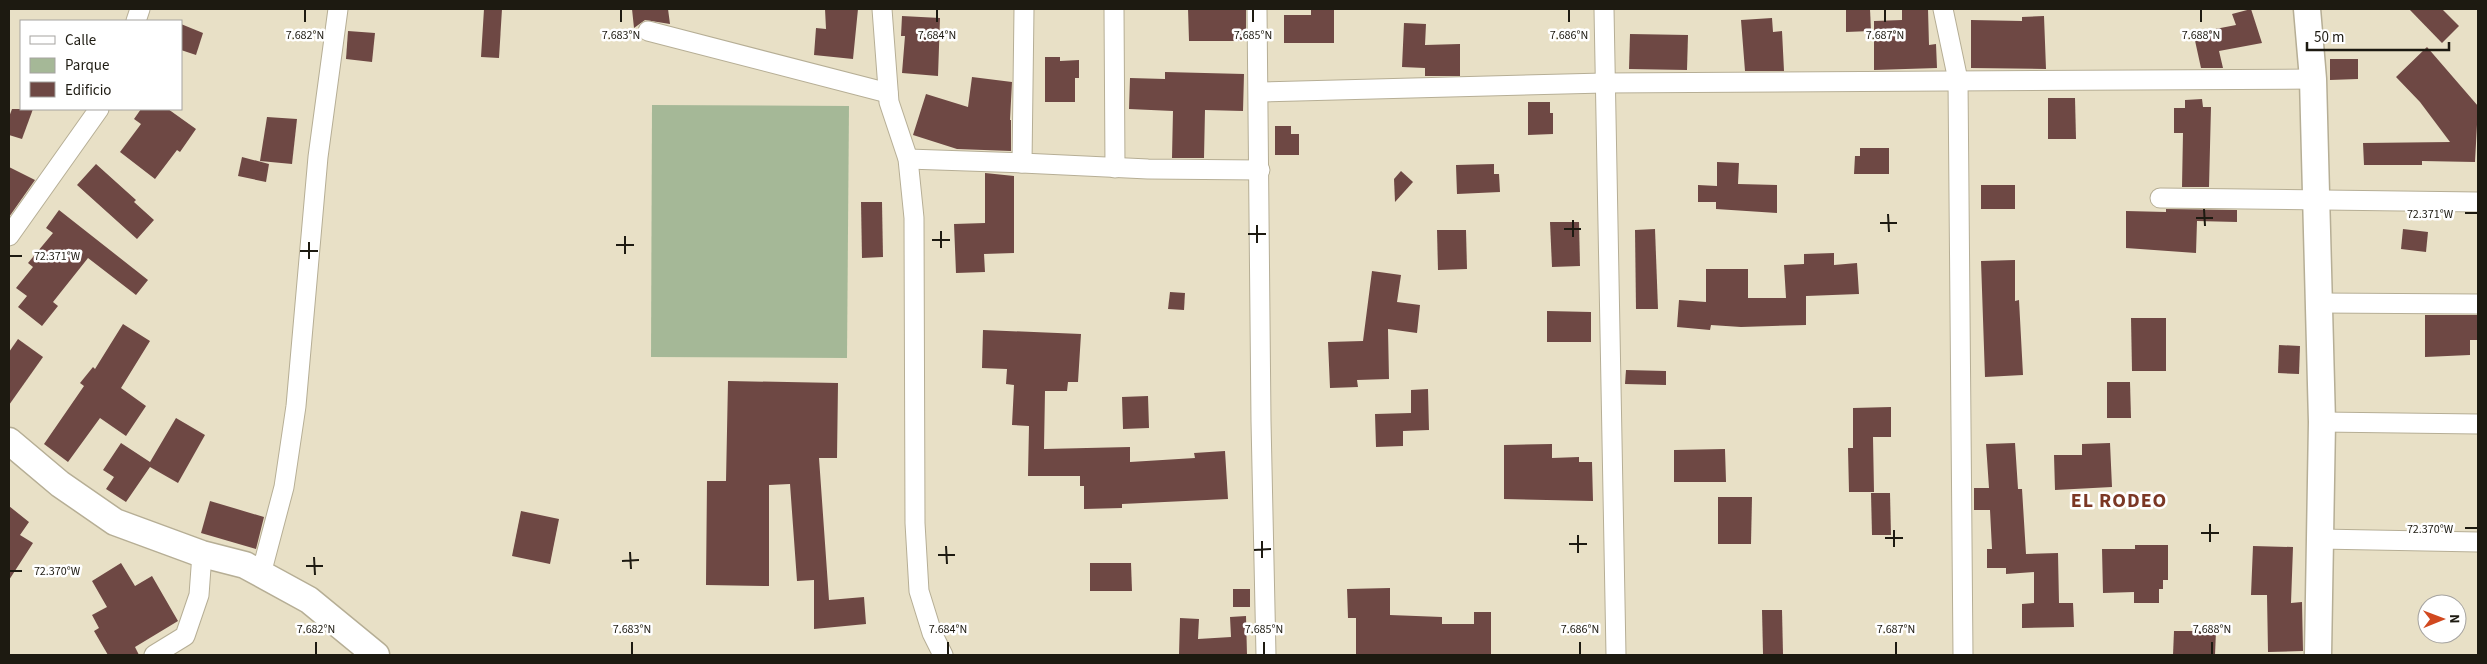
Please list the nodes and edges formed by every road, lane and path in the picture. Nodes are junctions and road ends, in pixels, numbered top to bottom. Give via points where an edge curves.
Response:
1 (338, 9) edge
2 (882, 9) edge
3 (1024, 9) edge
4 (1114, 9) edge
5 (1257, 9) edge
6 (1604, 9) edge
7 (1943, 9) edge
8 (2307, 9) edge
9 (648, 31) dead end
10 (2313, 79) junction
11 (1958, 80) junction
12 (1604, 83) junction
13 (1260, 92) junction
14 (888, 93) junction
15 (98, 110) edge
16 (908, 159) junction
17 (1022, 163) junction
18 (1115, 168) junction
19 (1260, 170) junction
20 (2160, 198) dead end
21 (2316, 201) junction
22 (2478, 202) edge
23 (9, 236) edge
24 (2319, 303) junction
25 (2478, 304) edge
26 (2322, 422) junction
27 (2478, 424) edge
28 (9, 441) edge
29 (2320, 539) junction
30 (2478, 542) edge
31 (202, 554) junction
32 (261, 574) junction
33 (154, 655) edge
34 (376, 655) edge
35 (942, 655) edge
36 (1266, 655) edge
37 (1616, 655) edge
38 (1963, 655) edge
39 (2318, 655) edge

1 - 32 street via 318,157 296,406 284,487
2 - 14 street
3 - 17 street
4 - 18 street
5 - 13 street
6 - 12 street
7 - 11 street
8 - 10 street
9 - 14 street
10 - 11 street
10 - 21 street
11 - 12 street
11 - 38 street
12 - 13 street
12 - 37 street
13 - 19 street
14 - 16 street via 888,102
15 - 23 street
16 - 17 street
16 - 35 street via 914,218 914,523 918,581 932,633
17 - 18 street
18 - 19 street
19 - 36 street
20 - 21 street
21 - 22 street
21 - 24 street
24 - 25 street
24 - 26 street
26 - 27 street
26 - 29 street
28 - 31 street via 60,484 115,522
29 - 30 street
29 - 39 street
31 - 32 street via 245,565
31 - 33 street via 199,595 185,636
32 - 34 street via 310,600

